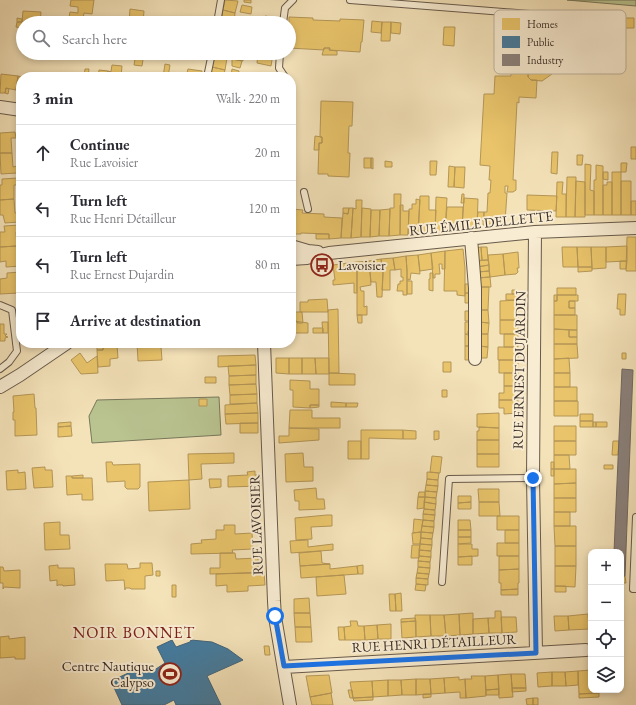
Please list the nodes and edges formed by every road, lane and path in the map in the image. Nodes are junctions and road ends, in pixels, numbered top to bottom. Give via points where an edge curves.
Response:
1 (221, 0) edge
2 (293, 0) edge
3 (350, 0) edge
4 (494, 11) edge
5 (218, 16) edge
6 (284, 16) edge
7 (211, 60) edge
8 (280, 60) edge
9 (208, 72) edge
10 (281, 72) edge
11 (0, 107) edge
12 (16, 109) edge
13 (304, 192) dead end
14 (308, 209) dead end
15 (636, 228) edge
16 (535, 232) junction
17 (471, 238) junction
18 (296, 247) edge
19 (329, 254) junction
20 (296, 259) edge
21 (0, 306) edge
22 (16, 343) edge
23 (17, 348) edge
24 (60, 348) edge
25 (264, 348) edge
26 (474, 359) dead end
27 (0, 369) edge
28 (0, 387) edge
29 (533, 478) junction
30 (636, 517) edge
31 (442, 582) dead end
32 (636, 589) edge
33 (586, 650) dead end
34 (536, 653) junction
35 (284, 666) junction
36 (290, 705) edge

1 - 5 lane
2 - 6 lane via 285,8
3 - 4 lane
7 - 9 lane
8 - 10 lane
11 - 12 street
13 - 14 lane
15 - 16 street, RUE ÉMILE DELLETTE
16 - 17 street, RUE ÉMILE DELLETTE
16 - 29 street, RUE ERNEST DUJARDIN
17 - 19 street, RUE ÉMILE DELLETTE
17 - 26 street
18 - 19 street, RUE ÉMILE DELLETTE
19 - 20 street, RUE ÉMILE DELLETTE
21 - 22 lane via 12,310
23 - 27 lane via 10,362
24 - 28 street
25 - 35 street, RUE LAVOISIER via 274,601
29 - 31 lane via 449,479
29 - 34 street, RUE ERNEST DUJARDIN
30 - 32 lane via 633,589
33 - 34 street, RUE HENRI DÉTAILLEUR
34 - 35 street, RUE HENRI DÉTAILLEUR
35 - 36 street, RUE LAVOISIER

